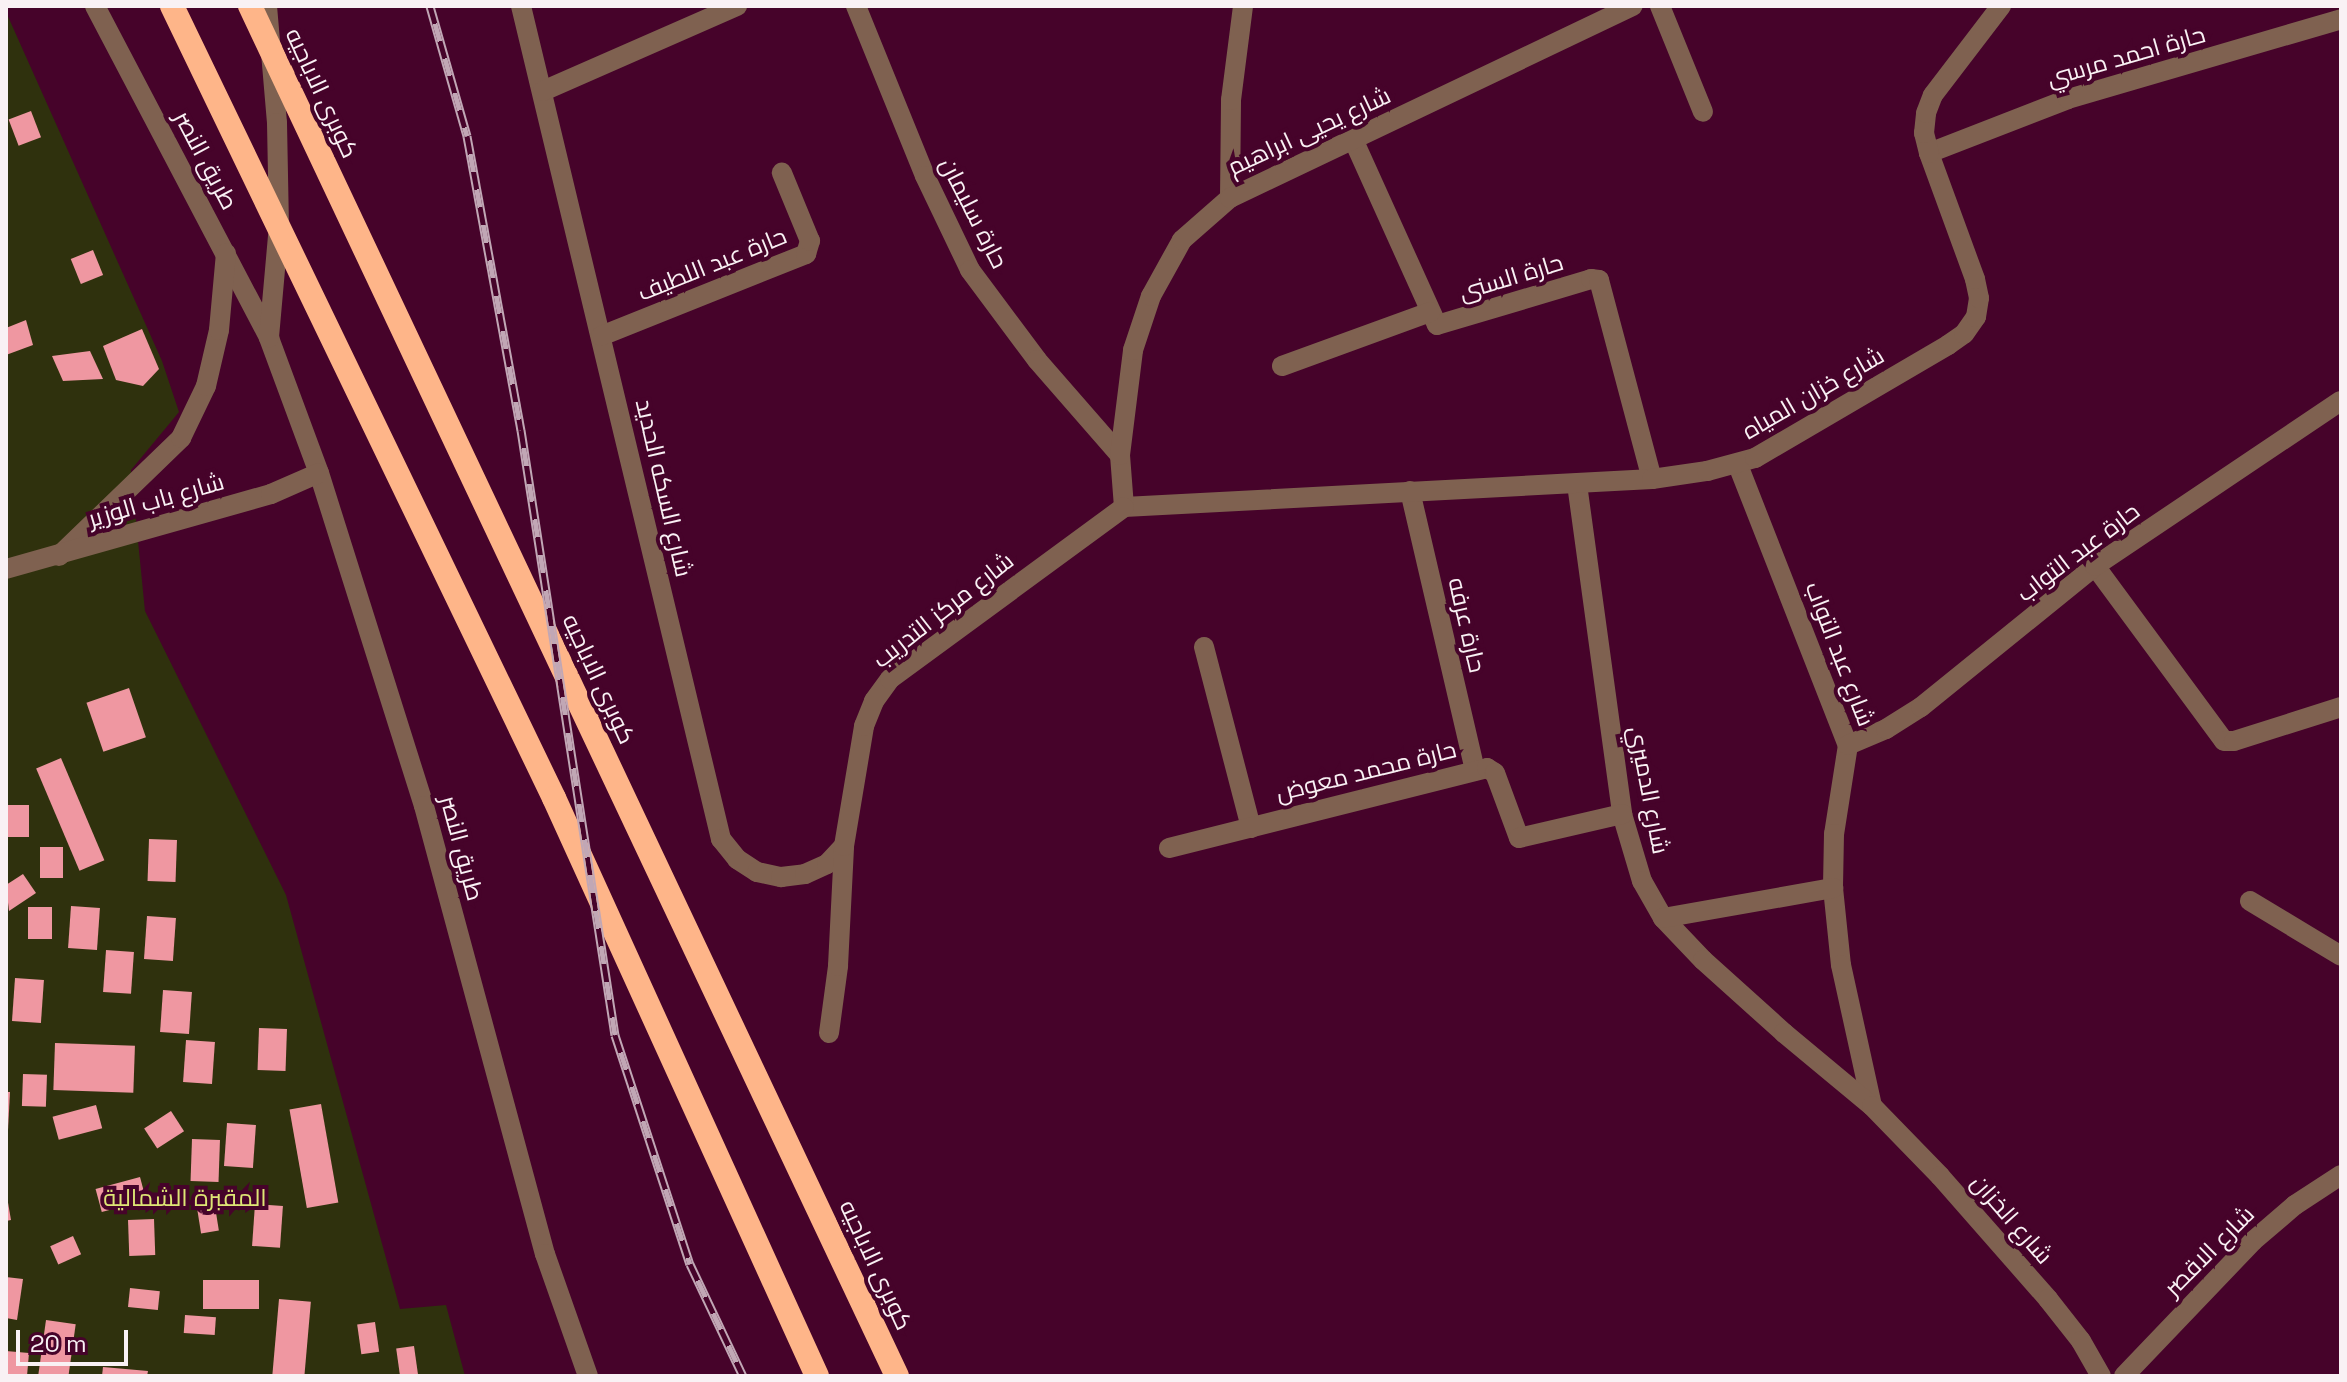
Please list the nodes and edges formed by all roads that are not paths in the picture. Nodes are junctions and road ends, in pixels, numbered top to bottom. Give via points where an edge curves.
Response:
1 (95, 6) edge
2 (172, 6) edge
3 (250, 6) edge
4 (267, 6) edge
5 (521, 6) edge
6 (737, 6) edge
7 (856, 6) edge
8 (1243, 6) edge
9 (1633, 6) edge
10 (1660, 6) edge
11 (2001, 6) edge
12 (2341, 19) edge
13 (543, 91) junction
14 (1703, 112) dead end
15 (1353, 139) junction
16 (1929, 153) junction
17 (782, 173) dead end
18 (1230, 198) junction
19 (226, 253) junction
20 (1430, 312) junction
21 (601, 336) junction
22 (269, 338) junction
23 (1282, 366) dead end
24 (2341, 401) edge
25 (1120, 455) junction
26 (1738, 465) junction
27 (319, 473) junction
28 (1652, 479) junction
29 (1577, 484) junction
30 (1410, 491) junction
31 (1124, 507) junction
32 (59, 556) junction
33 (2095, 566) junction
34 (6, 569) edge
35 (1204, 647) dead end
36 (2341, 707) edge
37 (1848, 745) junction
38 (1475, 771) junction
39 (1622, 814) junction
40 (1251, 828) junction
41 (844, 846) junction
42 (1169, 848) dead end
43 (1833, 888) junction
44 (2250, 901) dead end
45 (1663, 918) junction
46 (2341, 956) edge
47 (829, 1033) dead end
48 (1872, 1106) junction
49 (2341, 1175) edge
50 (588, 1376) edge
51 (817, 1376) edge
52 (897, 1376) edge
53 (2101, 1376) edge
54 (2124, 1376) edge

1 - 19 street, طريق النصر
2 - 51 highway via 554,798
3 - 52 highway, كوبرى الاباجيه
4 - 22 street, طريق النصر via 279,214
5 - 13 street, شارع السكه الحديد
6 - 13 street
7 - 25 street, حارة سليمان via 925,176 970,270 1037,360
8 - 18 street via 1231,100
9 - 15 street, شارع يحيى ابراهيم
10 - 14 street
11 - 16 street, شارع خزان المياه via 1933,95 1925,123
12 - 16 street, حارة احمد مرسي via 2068,99
13 - 21 street, شارع السكه الحديد
15 - 18 street, شارع يحيى ابراهيم
15 - 20 street, حارة السنى
16 - 26 street, شارع خزان المياه via 1975,279 1976,317 1948,345
17 - 21 street, حارة عبد اللطيف via 810,241 806,254
18 - 25 street, شارع يحيى ابراهيم via 1182,240 1151,296 1133,350
19 - 22 street, طريق النصر
19 - 32 street via 206,386 181,438
20 - 23 street
20 - 28 street, حارة السنى via 1441,326 1599,280
21 - 41 street, شارع السكه الحديد via 721,839 747,865 781,877 827,864
22 - 27 street, طريق النصر
24 - 33 street, حارة عبد التواب
25 - 31 street, شارع يحيى ابراهيم
26 - 28 street, شارع خزان المياه
26 - 37 street, شارع عبد التواب
27 - 32 street, شارع باب الوزير via 271,494
27 - 50 street, طريق النصر via 424,806 545,1254
28 - 29 street, شارع خزان المياه
29 - 30 street, شارع خزان المياه
29 - 39 street, شارع الدميري
30 - 31 street, شارع خزان المياه
30 - 38 street, حارة عرفه
31 - 41 street, شارع مركز التدريب via 890,679 864,726
32 - 34 street, شارع باب الوزير
33 - 36 street via 2224,741
33 - 37 street, حارة عبد التواب via 1955,683 1886,729
35 - 40 street
37 - 43 street, شارع عبد التواب via 1834,834
38 - 39 street, حارة محمد معوض via 1493,769 1519,838
38 - 40 street, حارة محمد معوض
39 - 45 street, شارع الدميري via 1642,881
40 - 42 street, حارة محمد معوض
41 - 47 street, شارع مركز التدريب
43 - 45 street
43 - 48 street, شارع عبد التواب via 1841,965
44 - 46 street
45 - 48 street, شارع الدميري via 1703,960
48 - 53 street, شارع الخزان via 2048,1299
49 - 54 street, شارع الاقصر via 2253,1241

